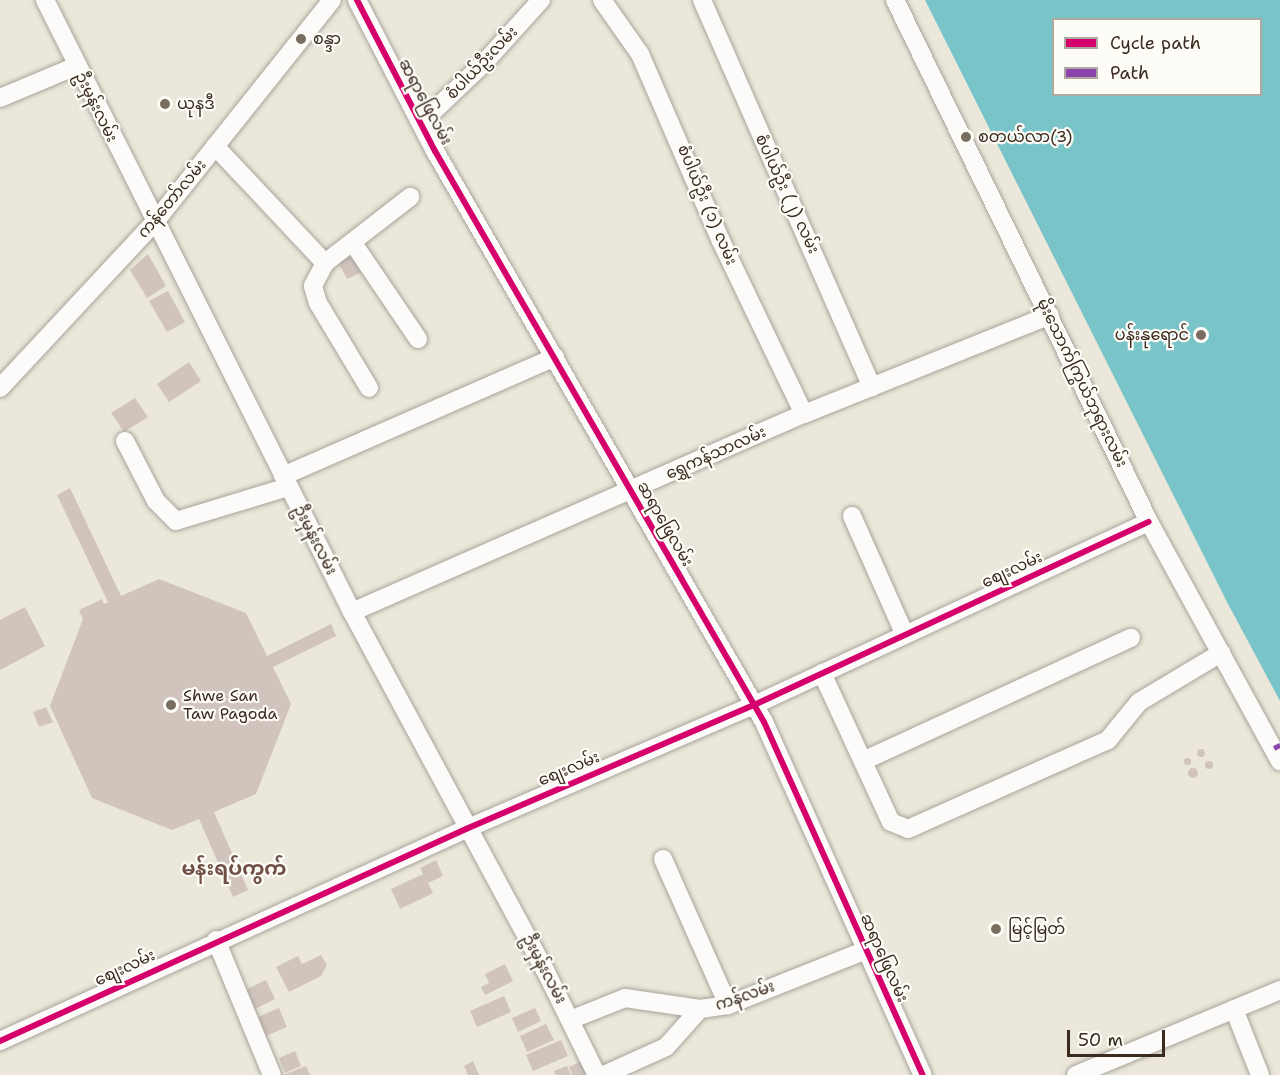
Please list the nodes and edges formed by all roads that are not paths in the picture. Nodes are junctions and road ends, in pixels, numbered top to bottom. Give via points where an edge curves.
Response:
1 (45, 0) edge
2 (332, 0) edge
3 (357, 0) edge
4 (541, 0) edge
5 (602, 0) edge
6 (702, 0) edge
7 (895, 0) edge
8 (76, 66) junction
9 (0, 98) edge
10 (421, 123) junction
11 (215, 146) junction
12 (410, 197) dead end
13 (154, 223) junction
14 (353, 243) junction
15 (325, 263) junction
16 (1050, 315) junction
17 (418, 339) dead end
18 (555, 357) junction
19 (872, 387) junction
20 (0, 388) edge
21 (369, 388) dead end
22 (804, 414) junction
23 (125, 441) dead end
24 (286, 482) junction
25 (631, 492) junction
26 (852, 516) dead end
27 (1149, 522) junction
28 (352, 612) junction
29 (905, 635) junction
30 (1131, 638) dead end
31 (1221, 653) junction
32 (822, 673) junction
33 (754, 705) junction
34 (863, 761) junction
35 (1280, 761) edge
36 (466, 828) junction
37 (663, 859) dead end
38 (216, 940) junction
39 (866, 950) junction
40 (1280, 990) edge
41 (728, 1005) junction
42 (700, 1009) junction
43 (1234, 1009) junction
44 (570, 1020) junction
45 (0, 1041) edge
46 (272, 1075) edge
47 (597, 1075) edge
48 (604, 1075) edge
49 (923, 1075) edge
50 (1076, 1075) edge
51 (1260, 1075) edge

1 - 8 street, ဦးမှန်းလမ်း
2 - 11 street, ကန်တော်လမ်း
3 - 10 street, ဆရာဖြေလမ်း
4 - 10 street, စံပါယ်ဦးလမ်း via 484,63
5 - 22 street, စံပါယ်ဦး (၁) လမ်း via 640,54 720,239
6 - 19 street, စံပါယ်ဦး (၂) လမ်း
7 - 16 street, မိုးသောက်ကြွယ်ဘုရားလမ်း
8 - 9 street
8 - 13 street, ဦးမှန်းလမ်း
10 - 18 street, ဆရာဖြေလမ်း
11 - 13 street, ကန်တော်လမ်း
11 - 15 street
12 - 14 street
13 - 20 street, ကန်တော်လမ်း
13 - 24 street, ဦးမှန်းလမ်း
14 - 15 street
14 - 17 street
15 - 21 street via 313,286 318,303
16 - 19 street, ‌ရွှေကန်သာလမ်း
16 - 27 street, မိုးသောက်ကြွယ်ဘုရားလမ်း
18 - 24 street
18 - 25 street, ဆရာဖြေလမ်း
19 - 22 street, ‌ရွှေကန်သာလမ်း
22 - 25 street, ‌ရွှေကန်သာလမ်း
23 - 24 street via 156,501 176,521
24 - 28 street, ဦးမှန်းလမ်း
25 - 28 street, ‌ရွှေကန်သာလမ်း
25 - 33 street, ဆရာဖြေလမ်း
26 - 29 street
27 - 29 street, စျေးလမ်း
27 - 31 street, မိုးသောက်ကြွယ်ဘုရားလမ်း
28 - 36 street, ဦးမှန်းလမ်း
29 - 32 street, စျေးလမ်း
30 - 34 street
31 - 34 street via 1139,702 1108,740 908,829 891,822
31 - 35 street, မိုးသောက်ကြွယ်ဘုရားလမ်း
32 - 33 street, စျေးလမ်း
32 - 34 street
33 - 36 street, စျေးလမ်း
33 - 39 street, ဆရာဖြေလမ်း
36 - 38 street, စျေးလမ်း
36 - 44 street, ဦးမှန်းလမ်း
37 - 41 street
38 - 45 street, စျေးလမ်း
38 - 46 street
39 - 41 street, ကန်လမ်း
39 - 49 street, ဆရာဖြေလမ်း
40 - 43 street
41 - 42 street, ကန်လမ်း
42 - 44 street via 625,998
42 - 48 street, ကန်လမ်း via 666,1047
43 - 50 street
43 - 51 street
44 - 47 street, ဦးမှန်းလမ်း

